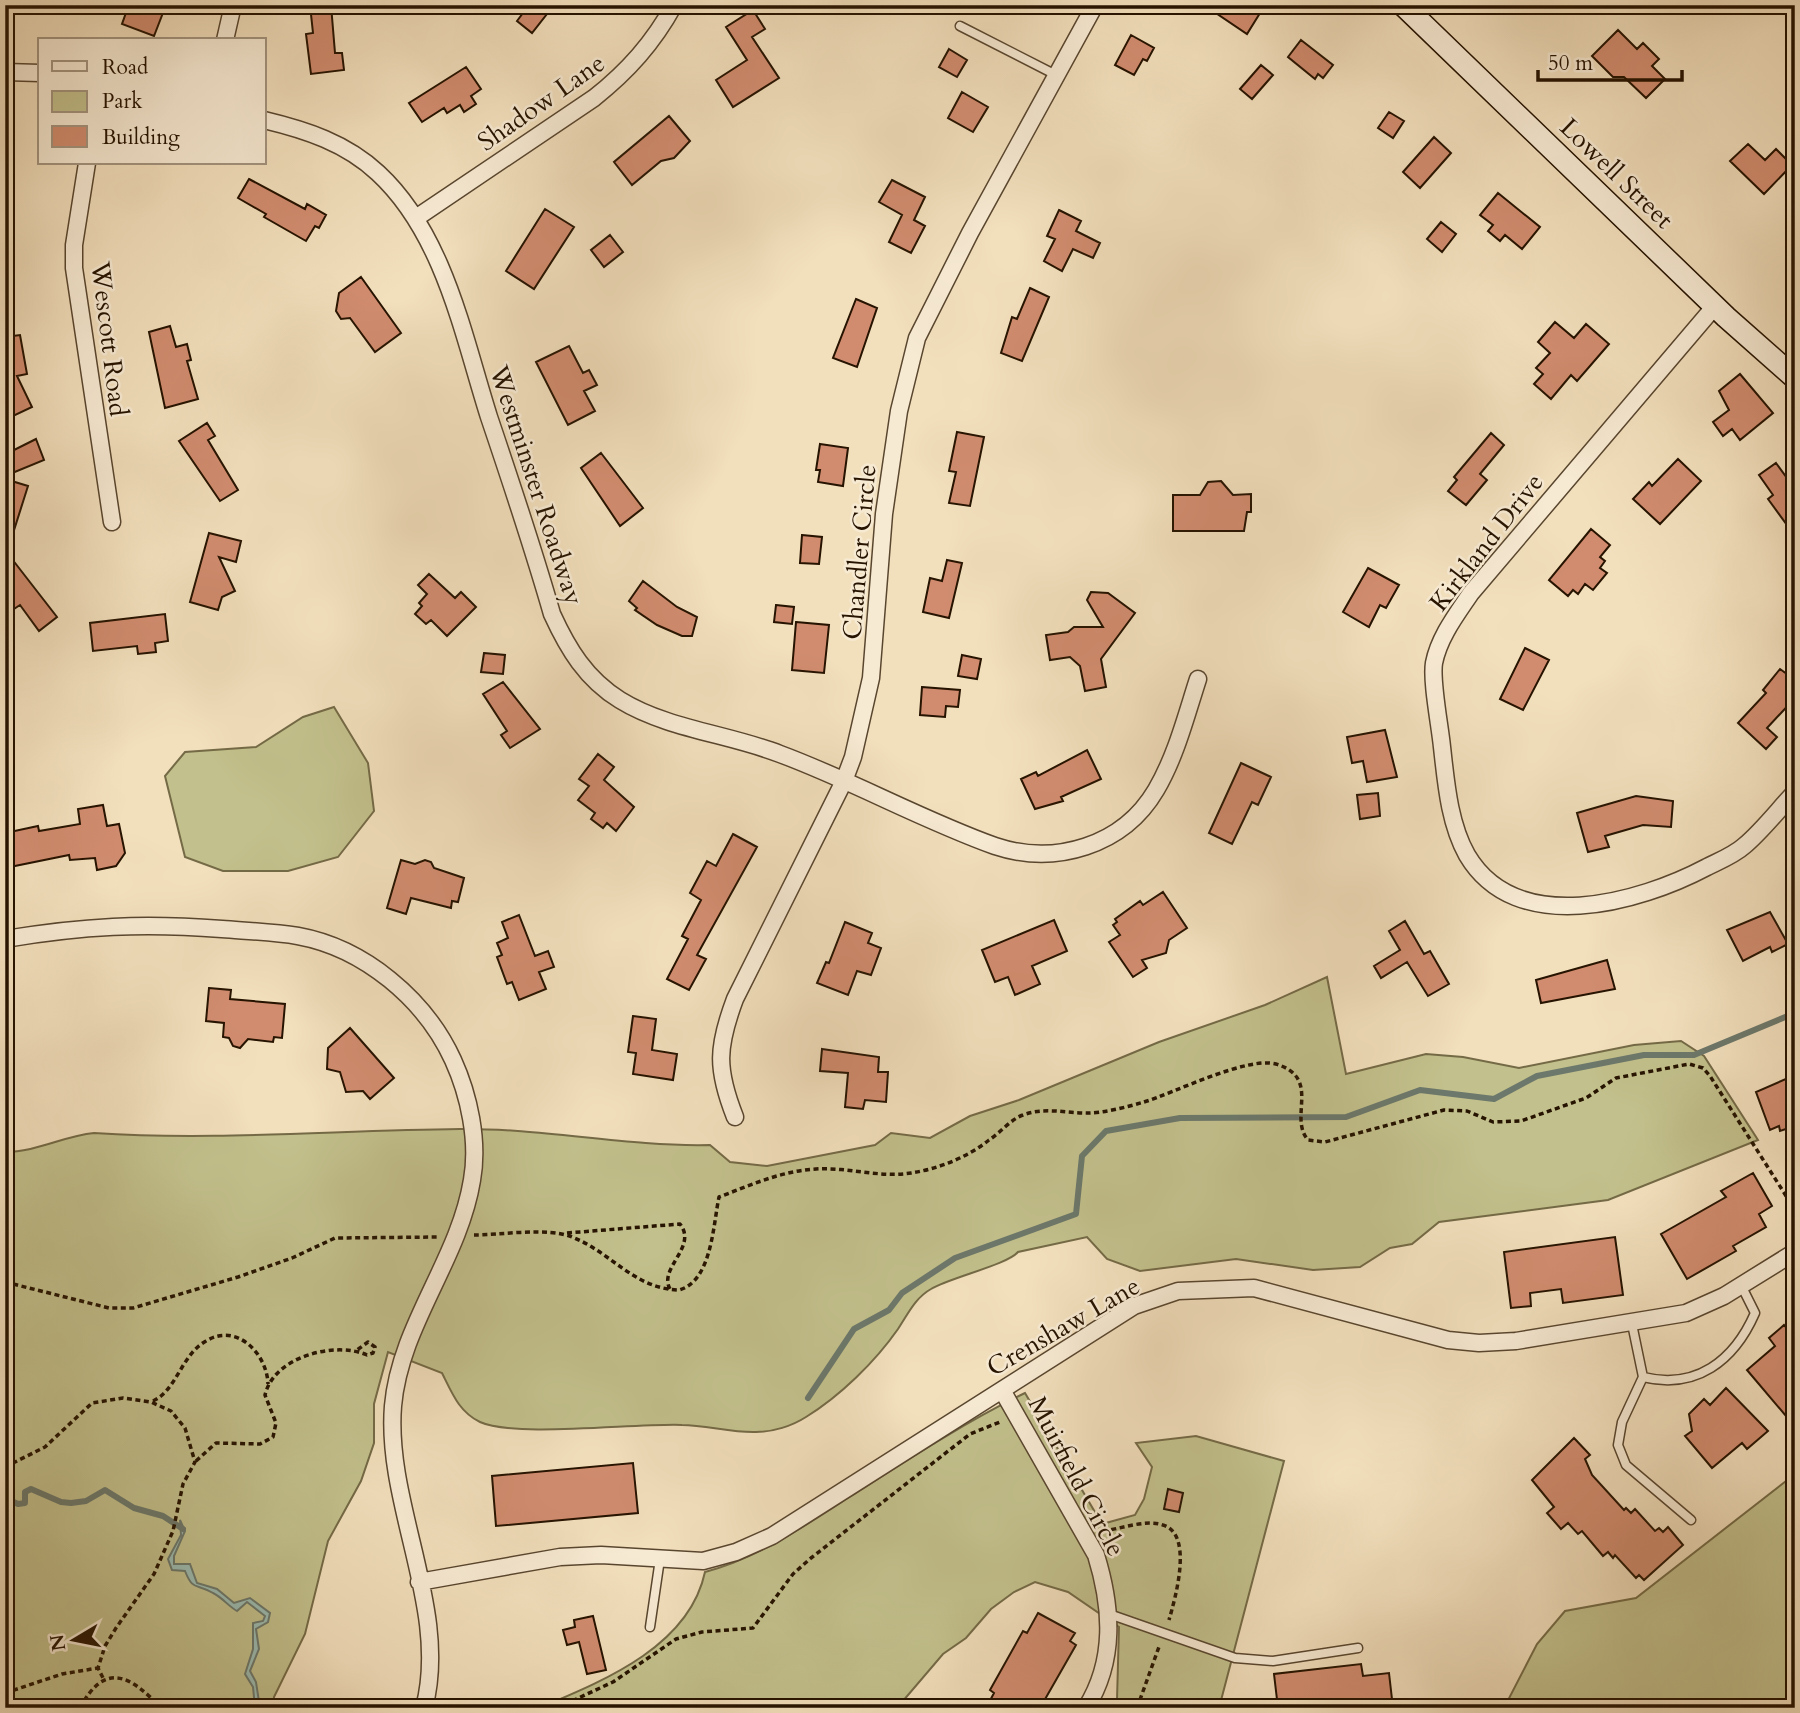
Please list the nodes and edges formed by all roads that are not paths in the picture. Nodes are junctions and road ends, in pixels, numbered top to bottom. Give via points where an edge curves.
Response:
1 (233, 5) edge
2 (674, 5) edge
3 (1095, 5) edge
4 (1403, 5) edge
5 (960, 26) dead end
6 (225, 38) edge
7 (5, 72) edge
8 (38, 73) edge
9 (1058, 76) junction
10 (266, 120) edge
11 (87, 164) edge
12 (415, 218) junction
13 (1715, 306) junction
14 (1795, 378) edge
15 (112, 522) dead end
16 (1198, 679) dead end
17 (844, 782) junction
18 (1795, 792) edge
19 (5, 939) edge
20 (735, 1117) dead end
21 (1795, 1252) edge
22 (1741, 1285) junction
23 (1632, 1324) junction
24 (1643, 1377) junction
25 (1002, 1390) junction
26 (1691, 1520) dead end
27 (660, 1559) junction
28 (419, 1582) junction
29 (1109, 1614) junction
30 (650, 1627) dead end
31 (1358, 1648) dead end
32 (424, 1708) edge
33 (1086, 1708) edge

1 - 6 street
2 - 12 street, Shadow Lane via 653,41 618,79
3 - 9 street, Chandler Circle
4 - 13 main road, Lowell Street
5 - 9 lane
7 - 8 street
9 - 17 street, Chandler Circle via 917,338 899,411 884,514 872,678
10 - 12 street, Westminster Roadway via 303,129 362,159
11 - 15 street, Wescott Road via 74,268
12 - 17 street, Westminster Roadway via 455,311 552,614 573,656 598,684 636,709 780,754
13 - 14 main road, Lowell Street
13 - 18 street, Kirkland Drive via 1471,593 1451,623 1434,664 1447,797 1467,854 1486,878 1514,897 1545,906 1594,904 1671,887 1743,847
16 - 17 street, Westminster Roadway via 1166,770 1150,799 1118,831 1076,850 1040,855 1004,849
17 - 20 street, Chandler Circle via 735,999 722,1034 719,1063
19 - 28 street via 128,924 267,932 330,945 407,994 447,1046 461,1077 474,1144 473,1176 466,1213 400,1364 393,1405 393,1448
21 - 22 street, Crenshaw Lane
22 - 23 street, Crenshaw Lane via 1686,1313
22 - 24 lane via 1755,1313 1727,1357 1683,1381 1665,1383
23 - 24 lane
23 - 25 street, Crenshaw Lane via 1479,1343 1448,1340 1254,1288 1192,1290 1135,1306
24 - 26 lane via 1622,1423 1618,1445 1626,1465
25 - 27 street, Crenshaw Lane via 772,1536 703,1561
25 - 29 street, Muirfield Circle via 1096,1555
27 - 28 street, Crenshaw Lane via 560,1557
27 - 30 lane
28 - 32 street via 430,1662
29 - 31 lane via 1236,1658 1261,1660
29 - 33 street, Muirfield Circle via 1108,1651 1098,1688

